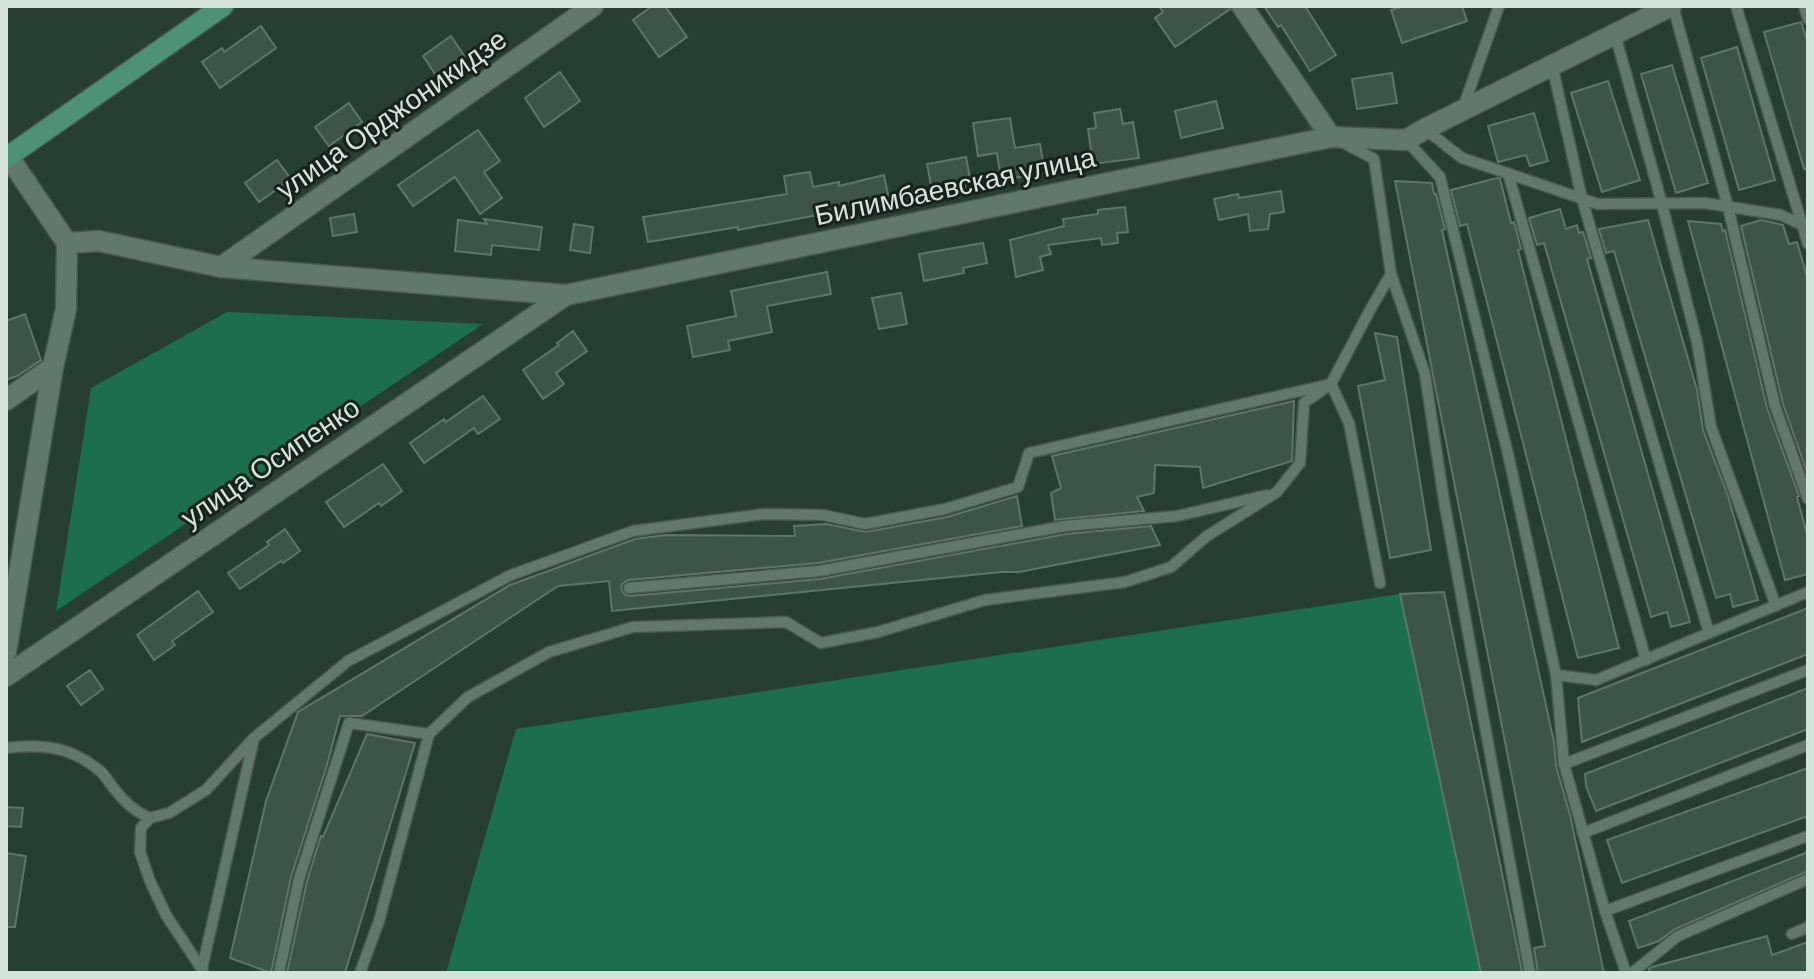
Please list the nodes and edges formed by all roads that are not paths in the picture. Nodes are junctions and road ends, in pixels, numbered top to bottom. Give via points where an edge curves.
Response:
1 (223, 6) edge
2 (593, 6) edge
3 (1242, 6) edge
4 (1499, 6) edge
5 (1672, 6) edge
6 (1736, 6) edge
7 (1804, 6) edge
8 (1808, 19) edge
9 (1615, 34) junction
10 (1552, 65) junction
11 (1463, 110) junction
12 (1425, 129) junction
13 (1331, 137) junction
14 (1406, 140) junction
15 (7, 155) edge
16 (1508, 173) junction
17 (1582, 199) junction
18 (1662, 204) junction
19 (1728, 207) junction
20 (1805, 227) edge
21 (67, 243) junction
22 (1808, 244) edge
23 (221, 267) junction
24 (1391, 274) junction
25 (566, 295) junction
26 (53, 367) junction
27 (1331, 384) junction
28 (6, 400) edge
29 (1277, 492) junction
30 (1808, 499) edge
31 (1380, 583) dead end
32 (629, 588) dead end
33 (1808, 592) edge
34 (1776, 606) junction
35 (1709, 633) junction
36 (6, 652) edge
37 (1646, 660) junction
38 (1808, 670) edge
39 (1556, 675) junction
40 (6, 676) edge
41 (429, 734) junction
42 (254, 738) junction
43 (1808, 745) edge
44 (6, 748) edge
45 (1564, 764) junction
46 (150, 818) junction
47 (1583, 833) junction
48 (1808, 836) edge
49 (1808, 879) edge
50 (1605, 911) junction
51 (1808, 927) edge
52 (1792, 934) dead end
53 (202, 972) edge
54 (279, 973) edge
55 (360, 973) edge
56 (1530, 973) edge
57 (1626, 973) edge
58 (1632, 973) edge

1 - 15 main road
2 - 23 street, улица Орджоникидзе
3 - 13 street
4 - 11 lane
5 - 9 street
5 - 19 lane
6 - 20 lane
7 - 8 lane
9 - 10 street
9 - 18 lane
10 - 11 street
10 - 17 lane
11 - 12 street
12 - 14 street
12 - 16 lane via 1462,158
13 - 14 street, Билимбаевская улица
13 - 24 lane via 1374,159
13 - 25 street, Билимбаевская улица
14 - 39 lane via 1440,177
15 - 21 street
16 - 17 lane
16 - 37 lane
17 - 18 lane
17 - 35 lane
18 - 19 lane
18 - 34 lane via 1697,342 1711,427
19 - 20 lane via 1781,215
19 - 30 lane via 1775,406
20 - 22 lane
21 - 23 street, Билимбаевская улица via 99,241
21 - 26 street via 66,309
23 - 25 street, Билимбаевская улица
24 - 27 lane
24 - 56 lane via 1425,374
25 - 40 street, улица Осипенко
26 - 28 street
26 - 36 street
27 - 29 lane via 1304,403 1300,463
27 - 31 lane via 1349,423
27 - 42 lane via 1029,453 1018,487 945,509 865,524 823,515 764,514 633,531 511,575 348,661
29 - 32 lane via 1177,516 1065,526 819,571
29 - 41 lane via 1207,536 1171,567 1125,582 985,600 821,643 786,622 633,627 549,652 468,697
33 - 34 lane
34 - 35 lane
35 - 37 lane
37 - 39 lane via 1596,680
38 - 45 lane
39 - 45 lane
41 - 54 lane via 349,723 299,879
41 - 55 lane
42 - 46 lane via 206,790 169,813
42 - 53 lane
43 - 47 lane
44 - 46 lane via 29,745 68,751 101,772 122,799
45 - 47 lane
46 - 53 lane via 141,828 140,852 166,915
47 - 50 lane
48 - 50 lane
49 - 58 lane via 1678,936
50 - 57 lane
51 - 52 lane

